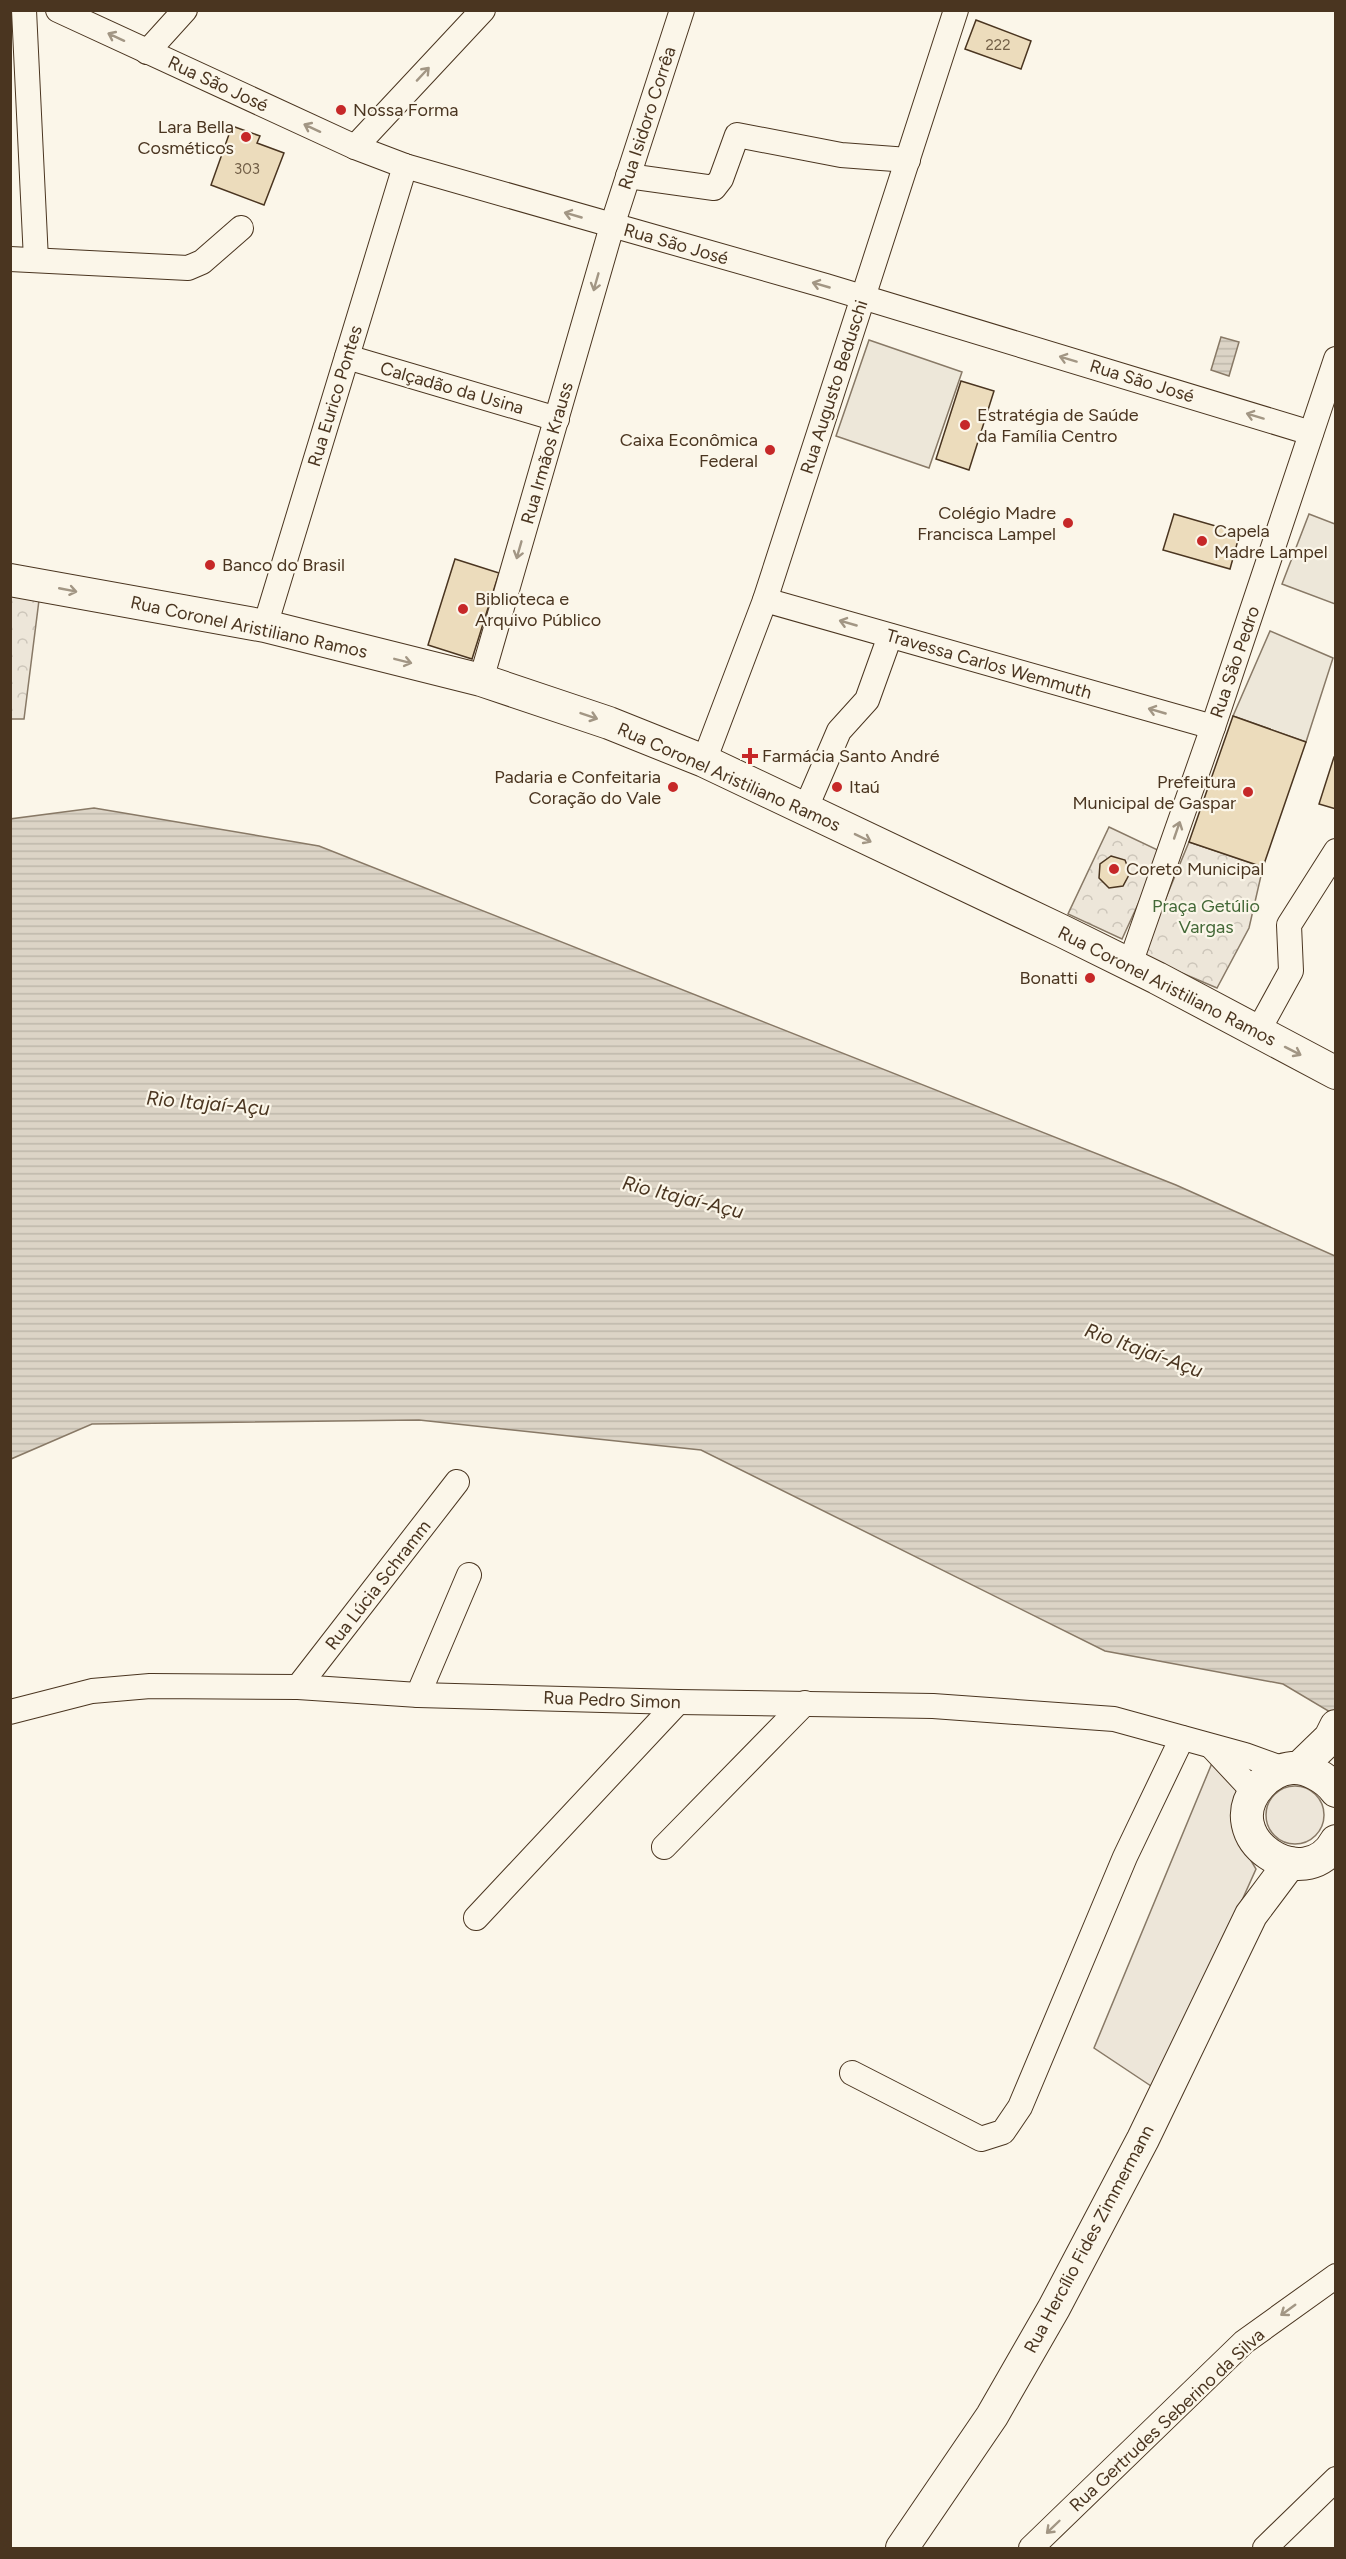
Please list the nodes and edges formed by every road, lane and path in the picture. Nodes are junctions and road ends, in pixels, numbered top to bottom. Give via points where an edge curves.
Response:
1 (24, 10) edge
2 (58, 10) edge
3 (185, 10) edge
4 (483, 10) edge
5 (682, 10) edge
6 (956, 10) edge
7 (147, 52) junction
8 (355, 147) junction
9 (908, 160) junction
10 (405, 166) junction
11 (628, 176) junction
12 (612, 226) junction
13 (241, 228) dead end
14 (10, 259) edge
15 (36, 260) junction
16 (863, 298) junction
17 (347, 357) junction
18 (1335, 359) edge
19 (557, 419) junction
20 (1311, 433) junction
21 (10, 580) edge
22 (765, 600) junction
23 (264, 626) junction
24 (890, 636) junction
25 (481, 680) junction
26 (1213, 727) junction
27 (705, 761) junction
28 (805, 810) junction
29 (1335, 851) edge
30 (1130, 964) junction
31 (1257, 1033) junction
32 (1335, 1073) edge
33 (457, 1482) dead end
34 (469, 1575) dead end
35 (298, 1687) junction
36 (418, 1695) junction
37 (678, 1702) junction
38 (805, 1703) junction
39 (10, 1712) edge
40 (1333, 1732) edge
41 (1182, 1738) junction
42 (1212, 1747) junction
43 (1291, 1769) junction
44 (1333, 1787) edge
45 (1254, 1792) junction
46 (1335, 1840) edge
47 (664, 1847) dead end
48 (1261, 1850) junction
49 (1290, 1863) junction
50 (1251, 1915) junction
51 (476, 1918) dead end
52 (852, 2073) dead end
53 (1335, 2276) edge
54 (1335, 2479) edge
55 (902, 2548) edge
56 (1031, 2548) edge
57 (1265, 2548) edge

1 - 15 street
7 -> 2 street, Rua São José
3 - 7 street
8 -> 4 street
5 - 11 street, Rua Isidoro Corrêa
6 - 9 street, Rua Augusto Beduschi
8 -> 7 street, Rua São José
8 - 10 street, Rua São José
9 - 11 street via 841,155 737,135 714,188
9 - 16 street, Rua Augusto Beduschi
12 -> 10 street, Rua São José
10 - 17 street, Rua Eurico Pontes
11 - 12 street, Rua Isidoro Corrêa
16 -> 12 street, Rua São José
12 -> 19 street, Rua Irmãos Krauss
13 - 15 street via 202,262 188,268
14 - 15 street
20 -> 16 street, Rua São José
16 - 22 street, Rua Augusto Beduschi
17 - 19 street, Calçadão da Usina
17 - 23 street, Rua Eurico Pontes
18 - 20 street, Rua São Pedro
19 -> 25 street, Rua Irmãos Krauss
20 - 26 street, Rua São Pedro
21 -> 23 main road, Rua Coronel Aristiliano Ramos
24 -> 22 street, Travessa Carlos Wemmuth
22 - 27 street, Rua Augusto Beduschi
23 -> 25 main road, Rua Coronel Aristiliano Ramos
26 -> 24 street, Travessa Carlos Wemmuth
24 - 28 street via 867,700 839,731
25 -> 27 main road, Rua Coronel Aristiliano Ramos via 609,723
30 -> 26 street, Rua São Pedro
27 - 28 main road, Rua Coronel Aristiliano Ramos
28 -> 30 main road, Rua Coronel Aristiliano Ramos
29 - 31 street via 1289,925 1291,970
30 - 31 main road, Rua Coronel Aristiliano Ramos
31 -> 32 main road, Rua Coronel Aristiliano Ramos
33 - 35 street, Rua Lúcia Schramm
34 - 36 street
35 - 36 street, Rua Pedro Simon
35 - 39 street, Rua Pedro Simon via 120,1686
36 - 37 street, Rua Pedro Simon
37 - 38 street, Rua Pedro Simon
37 - 51 street
38 - 41 street, Rua Pedro Simon via 933,1706 1114,1719
38 - 47 street
40 - 43 main road
40 - 44 main road
41 - 42 street, Rua Pedro Simon
41 - 52 street via 1125,1857 1020,2107 1003,2132 981,2139
42 - 43 street, Rua Pedro Simon
42 - 45 street
43 - 44 main road via 1317,1775
43 - 45 main road via 1266,1778
45 - 48 main road via 1247,1816
46 - 49 main road via 1321,1856
48 - 49 main road
48 - 50 main road, Rua Hercílio Fides Zimmermann
49 - 50 main road, Rua Hercílio Fides Zimmermann
50 - 55 main road, Rua Hercílio Fides Zimmermann via 1097,2230 992,2416
53 -> 56 street, Rua Gertrudes Seberino da Silva via 1244,2342
54 - 57 street

